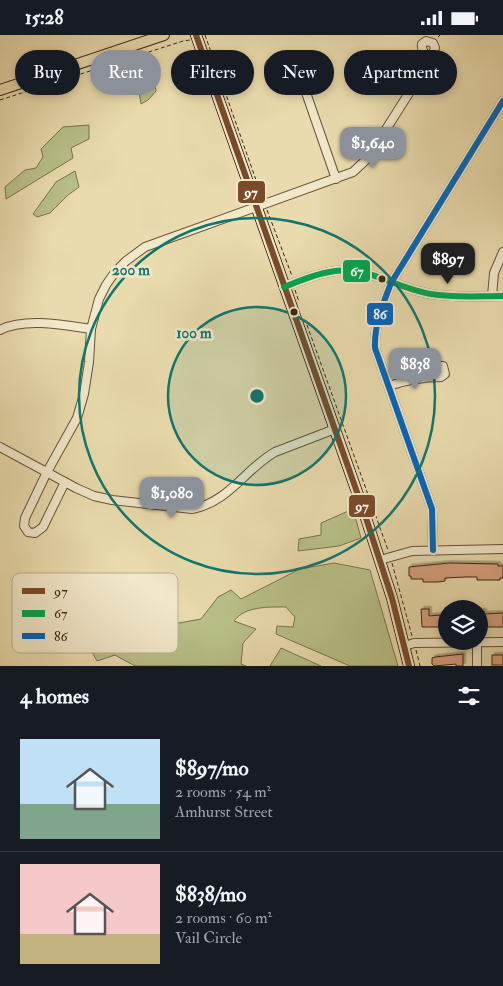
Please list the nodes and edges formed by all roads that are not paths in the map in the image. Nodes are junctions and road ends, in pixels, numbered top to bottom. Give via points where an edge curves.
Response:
1 (164, 35) edge
2 (202, 36) edge
3 (0, 90) edge
4 (307, 95) edge
5 (408, 95) edge
6 (503, 101) edge
7 (336, 179) junction
8 (260, 206) junction
9 (503, 252) edge
10 (391, 283) junction
11 (289, 285) junction
12 (492, 296) junction
13 (503, 296) edge
14 (0, 329) edge
15 (91, 329) junction
16 (432, 376) dead end
17 (389, 387) junction
18 (335, 429) junction
19 (0, 447) edge
20 (46, 472) junction
21 (65, 482) junction
22 (503, 549) edge
23 (433, 550) junction
24 (385, 558) junction
25 (503, 641) edge
26 (488, 642) edge
27 (438, 643) edge
28 (409, 644) junction
29 (476, 650) edge
30 (409, 666) edge
31 (477, 666) edge

1 - 3 main road
2 - 8 main road
4 - 7 street
5 - 7 street via 368,158 353,172
6 - 10 street
7 - 8 street
8 - 11 main road
8 - 15 street via 162,240 135,253 106,285
9 - 12 street via 494,273
10 - 11 street via 368,274 346,271 324,273
10 - 12 street via 453,297
10 - 17 street via 375,339 375,348
11 - 18 main road
12 - 13 street
14 - 15 street via 17,324 44,323
15 - 20 street via 89,363 77,418
16 - 17 street
17 - 23 street via 432,509
18 - 21 street via 266,457 224,496 204,507 178,509 112,500 94,496
18 - 24 main road
19 - 20 street
20 - 21 street
20 - 21 street via 24,522 28,532 39,532 43,527
22 - 23 street
23 - 24 street
24 - 28 main road
25 - 26 street
27 - 28 street
28 - 30 main road
29 - 31 street

